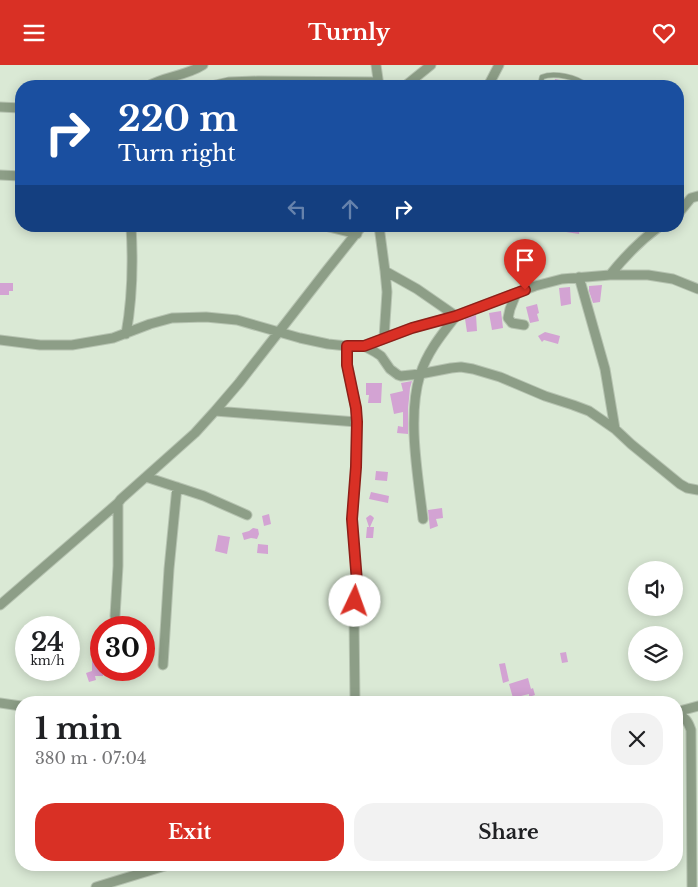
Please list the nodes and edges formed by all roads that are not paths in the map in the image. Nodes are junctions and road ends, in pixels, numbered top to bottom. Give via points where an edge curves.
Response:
1 (203, 65) edge
2 (376, 65) edge
3 (431, 65) edge
4 (499, 65) edge
5 (162, 80) edge
6 (378, 80) edge
7 (412, 80) edge
8 (491, 80) edge
9 (541, 80) edge
10 (577, 80) edge
11 (0, 107) edge
12 (15, 108) edge
13 (0, 175) edge
14 (15, 176) edge
15 (698, 196) edge
16 (684, 206) edge
17 (130, 232) edge
18 (358, 232) edge
19 (381, 232) edge
20 (652, 232) edge
21 (385, 271) junction
22 (610, 275) junction
23 (578, 277) junction
24 (698, 289) edge
25 (516, 294) junction
26 (456, 316) junction
27 (524, 325) dead end
28 (279, 332) junction
29 (126, 334) junction
30 (384, 338) junction
31 (0, 339) edge
32 (347, 346) junction
33 (364, 346) junction
34 (420, 375) junction
35 (215, 411) junction
36 (357, 422) junction
37 (616, 429) junction
38 (146, 477) junction
39 (177, 487) junction
40 (698, 490) edge
41 (118, 503) junction
42 (247, 515) dead end
43 (423, 519) dead end
44 (0, 605) edge
45 (115, 616) dead end
46 (163, 665) dead end
47 (355, 696) edge
48 (0, 703) edge
49 (15, 705) edge
50 (698, 706) edge
51 (683, 710) edge
52 (683, 716) edge
53 (151, 871) edge
54 (126, 882) edge
55 (96, 887) edge
56 (692, 887) edge

1 - 5 street
2 - 6 street
3 - 7 street
4 - 8 street
9 - 10 lane via 551,75
11 - 12 street
13 - 14 street
15 - 16 street
17 - 29 street via 131,281
18 - 28 street
19 - 21 street
20 - 22 street
21 - 26 street
21 - 30 street
22 - 23 street
22 - 24 street via 661,277
23 - 25 street via 545,283
23 - 37 street via 605,369
25 - 26 street
25 - 27 street via 508,318 512,323
26 - 30 street
26 - 34 street via 428,355
28 - 29 street via 237,320 206,317 172,318
28 - 32 street
28 - 35 street
29 - 31 street via 72,345 40,345
30 - 33 street
32 - 33 street
32 - 36 street
33 - 34 street via 381,356 398,375
34 - 37 street via 460,367 485,371 588,411
34 - 43 street via 415,438
35 - 36 street
35 - 38 street
36 - 47 street via 352,519 357,582
37 - 40 street via 680,484
38 - 39 street
38 - 41 street
39 - 42 street
39 - 46 street
41 - 44 street
41 - 45 street
48 - 49 street
50 - 51 street
52 - 56 street via 691,730
53 - 54 street
54 - 55 street

